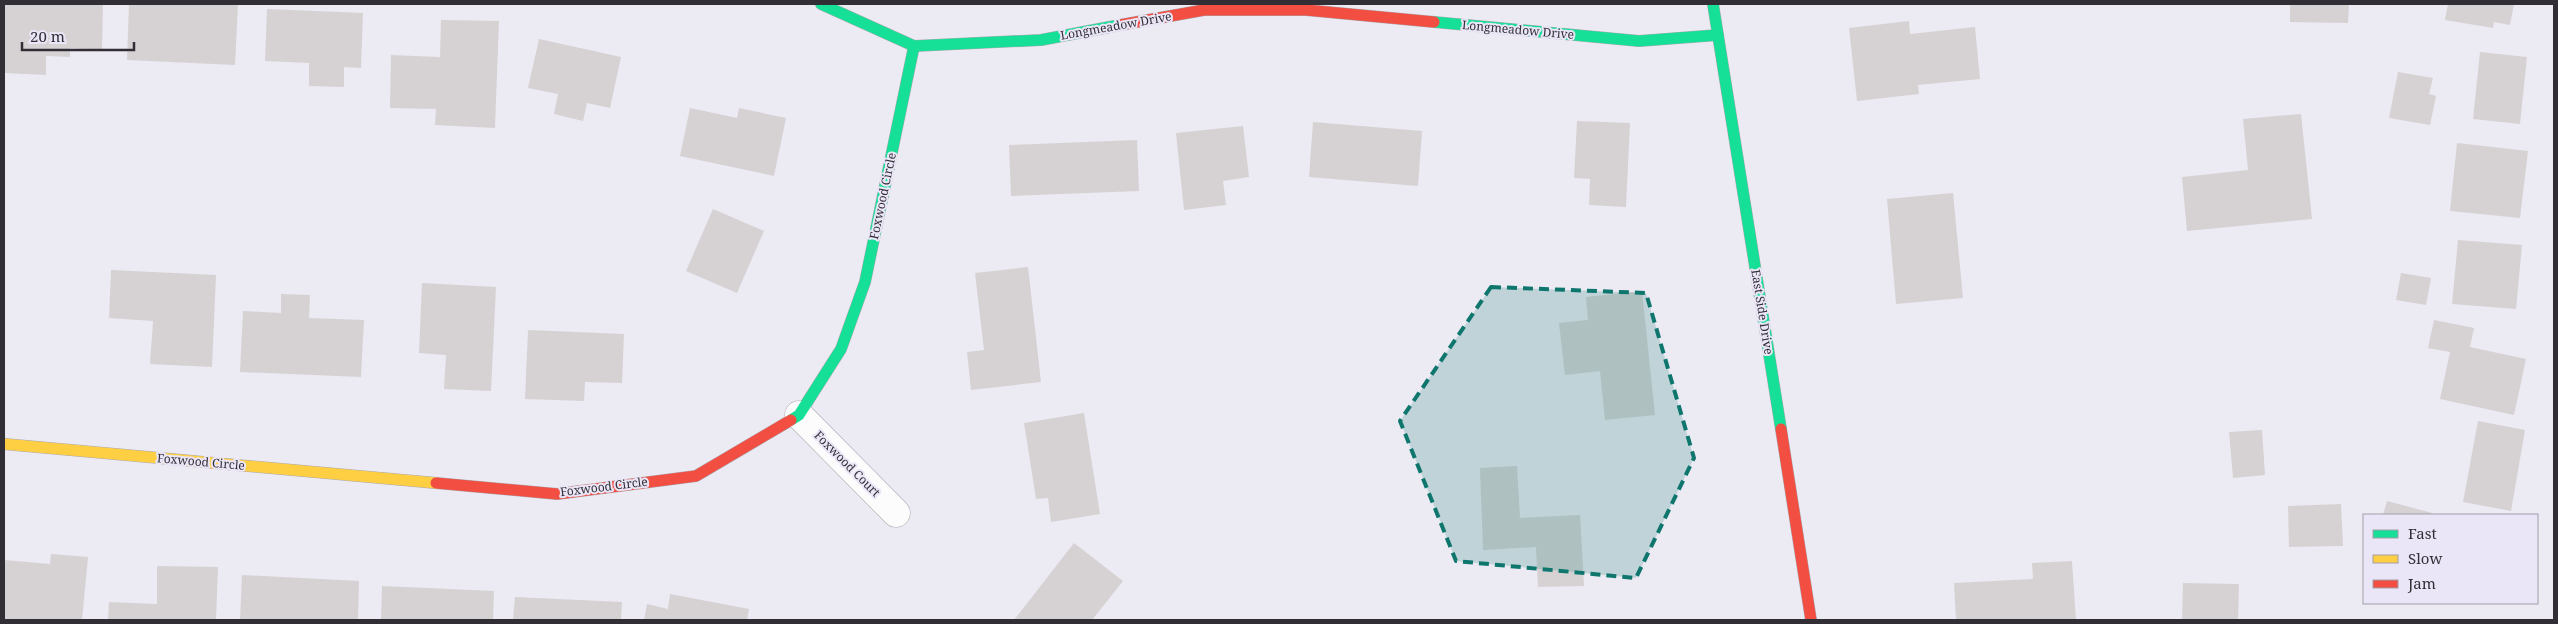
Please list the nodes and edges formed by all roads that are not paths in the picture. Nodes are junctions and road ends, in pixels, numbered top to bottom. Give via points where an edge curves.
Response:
1 (822, 4) edge
2 (1713, 4) edge
3 (1718, 35) junction
4 (914, 46) junction
5 (798, 415) junction
6 (4, 444) edge
7 (896, 513) dead end
8 (1811, 620) edge

1 - 4 street, Longmeadow Drive
2 - 3 street, East Side Drive
3 - 4 street, Longmeadow Drive via 1639,41 1306,10 1204,10 1040,40
3 - 8 street, East Side Drive
4 - 5 street, Foxwood Circle via 865,282 841,349
5 - 6 street, Foxwood Circle via 696,476 556,494
5 - 7 street, Foxwood Court

